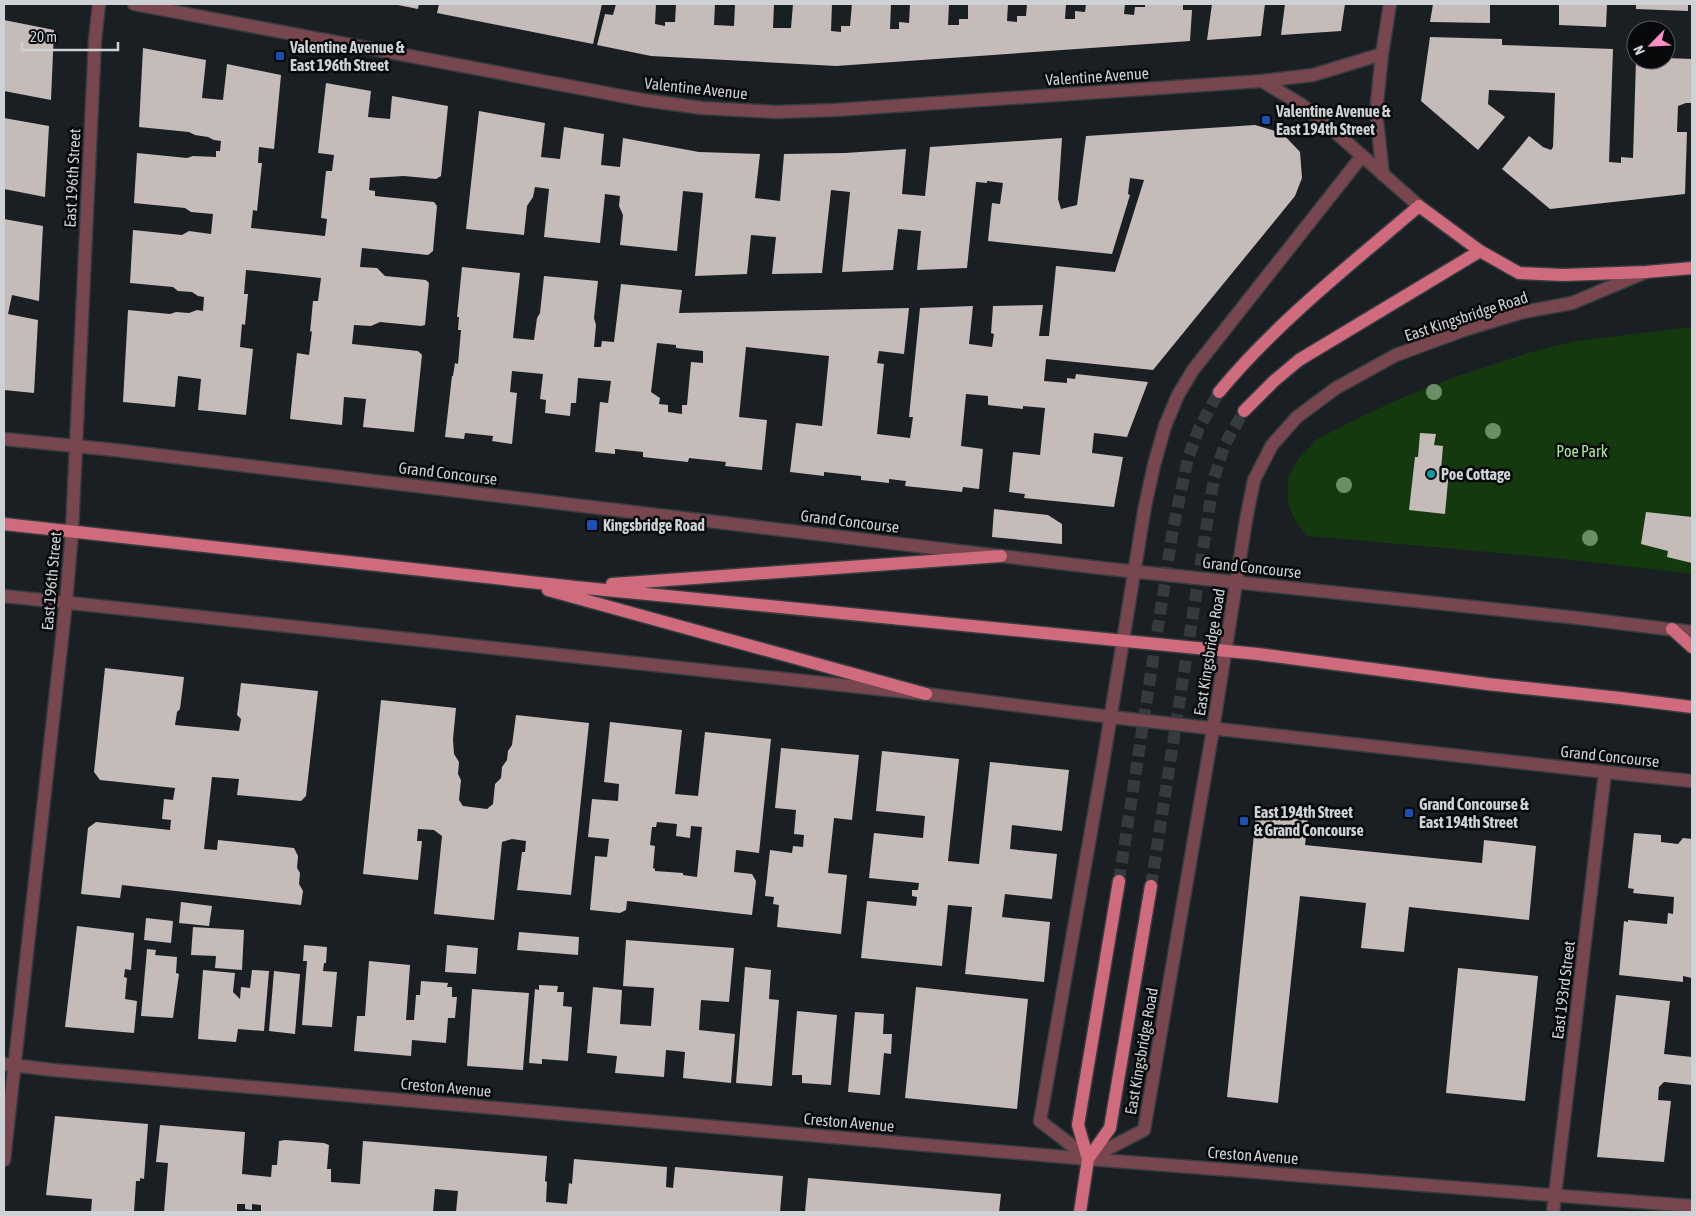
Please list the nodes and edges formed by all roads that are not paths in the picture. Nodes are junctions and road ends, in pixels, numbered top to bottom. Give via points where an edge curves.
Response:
1 (99, 4) edge
2 (134, 4) edge
3 (1390, 4) edge
4 (1382, 54) junction
5 (1262, 81) junction
6 (1362, 156) junction
7 (1383, 175) junction
8 (1419, 206) junction
9 (1480, 251) junction
10 (1692, 268) edge
11 (1646, 272) junction
12 (1219, 392) tunnel mouth
13 (1244, 411) tunnel mouth
14 (4, 439) edge
15 (76, 446) junction
16 (4, 524) edge
17 (72, 531) junction
18 (1001, 556) junction
19 (1134, 571) junction
20 (511, 580) junction
21 (1237, 582) junction
22 (576, 586) junction
23 (4, 596) edge
24 (66, 602) junction
25 (1672, 629) junction
26 (1692, 632) edge
27 (1123, 640) junction
28 (1692, 646) edge
29 (1226, 650) junction
30 (926, 694) junction
31 (1692, 708) edge
32 (1111, 717) junction
33 (1213, 728) junction
34 (1604, 772) junction
35 (1692, 781) edge
36 (1120, 881) tunnel mouth
37 (1151, 886) tunnel mouth
38 (9, 1065) edge
39 (1088, 1159) junction
40 (4, 1160) edge
41 (1555, 1194) junction
42 (1692, 1206) edge
43 (1080, 1212) edge
44 (1553, 1212) edge

1 - 15 street, East 196th Street
2 - 5 street, Valentine Avenue via 642,100 702,108 776,112 835,110
3 - 4 street
4 - 5 street, Valentine Avenue via 1313,74
4 - 7 street via 1376,112
5 - 6 street via 1302,105
6 - 7 street
6 - 19 street via 1193,370 1178,395 1154,465
7 - 8 street
8 - 9 main road
8 - 12 main road via 1280,328
9 - 11 main road, East Kingsbridge Road via 1520,273
9 - 13 main road via 1299,360
10 - 11 main road, East Kingsbridge Road
11 - 21 street, East Kingsbridge Road via 1572,303 1523,312 1396,355 1336,388 1297,416 1272,445 1254,480
14 - 15 street, Grand Concourse
15 - 17 street, East 196th Street
15 - 18 street, Grand Concourse
16 - 17 main road
17 - 20 main road
17 - 24 street, East 196th Street
18 - 19 street, Grand Concourse
18 - 22 main road
19 - 21 street, Grand Concourse
19 - 27 street
20 - 22 main road
20 - 30 main road
21 - 25 street, Grand Concourse
21 - 29 street, East Kingsbridge Road
22 - 27 main road
23 - 24 street, Grand Concourse
24 - 30 street, Grand Concourse
24 - 38 street, East 196th Street
25 - 26 street, Grand Concourse
25 - 28 main road
27 - 29 main road
27 - 32 street
29 - 31 main road
29 - 33 street, East Kingsbridge Road
30 - 32 street, Grand Concourse
32 - 33 street, Grand Concourse
32 - 39 street via 1040,1121
33 - 34 street, Grand Concourse
33 - 39 street, East Kingsbridge Road via 1144,1130
34 - 35 street, Grand Concourse
34 - 41 street, East 193rd Street
36 - 39 main road, East Kingsbridge Road via 1078,1125
37 - 39 main road, East Kingsbridge Road via 1110,1128
38 - 39 street, Creston Avenue
38 - 40 street, East 196th Street
39 - 41 street, Creston Avenue
39 - 43 main road, East Kingsbridge Road
41 - 42 street, Creston Avenue
41 - 44 street, East 193rd Street

